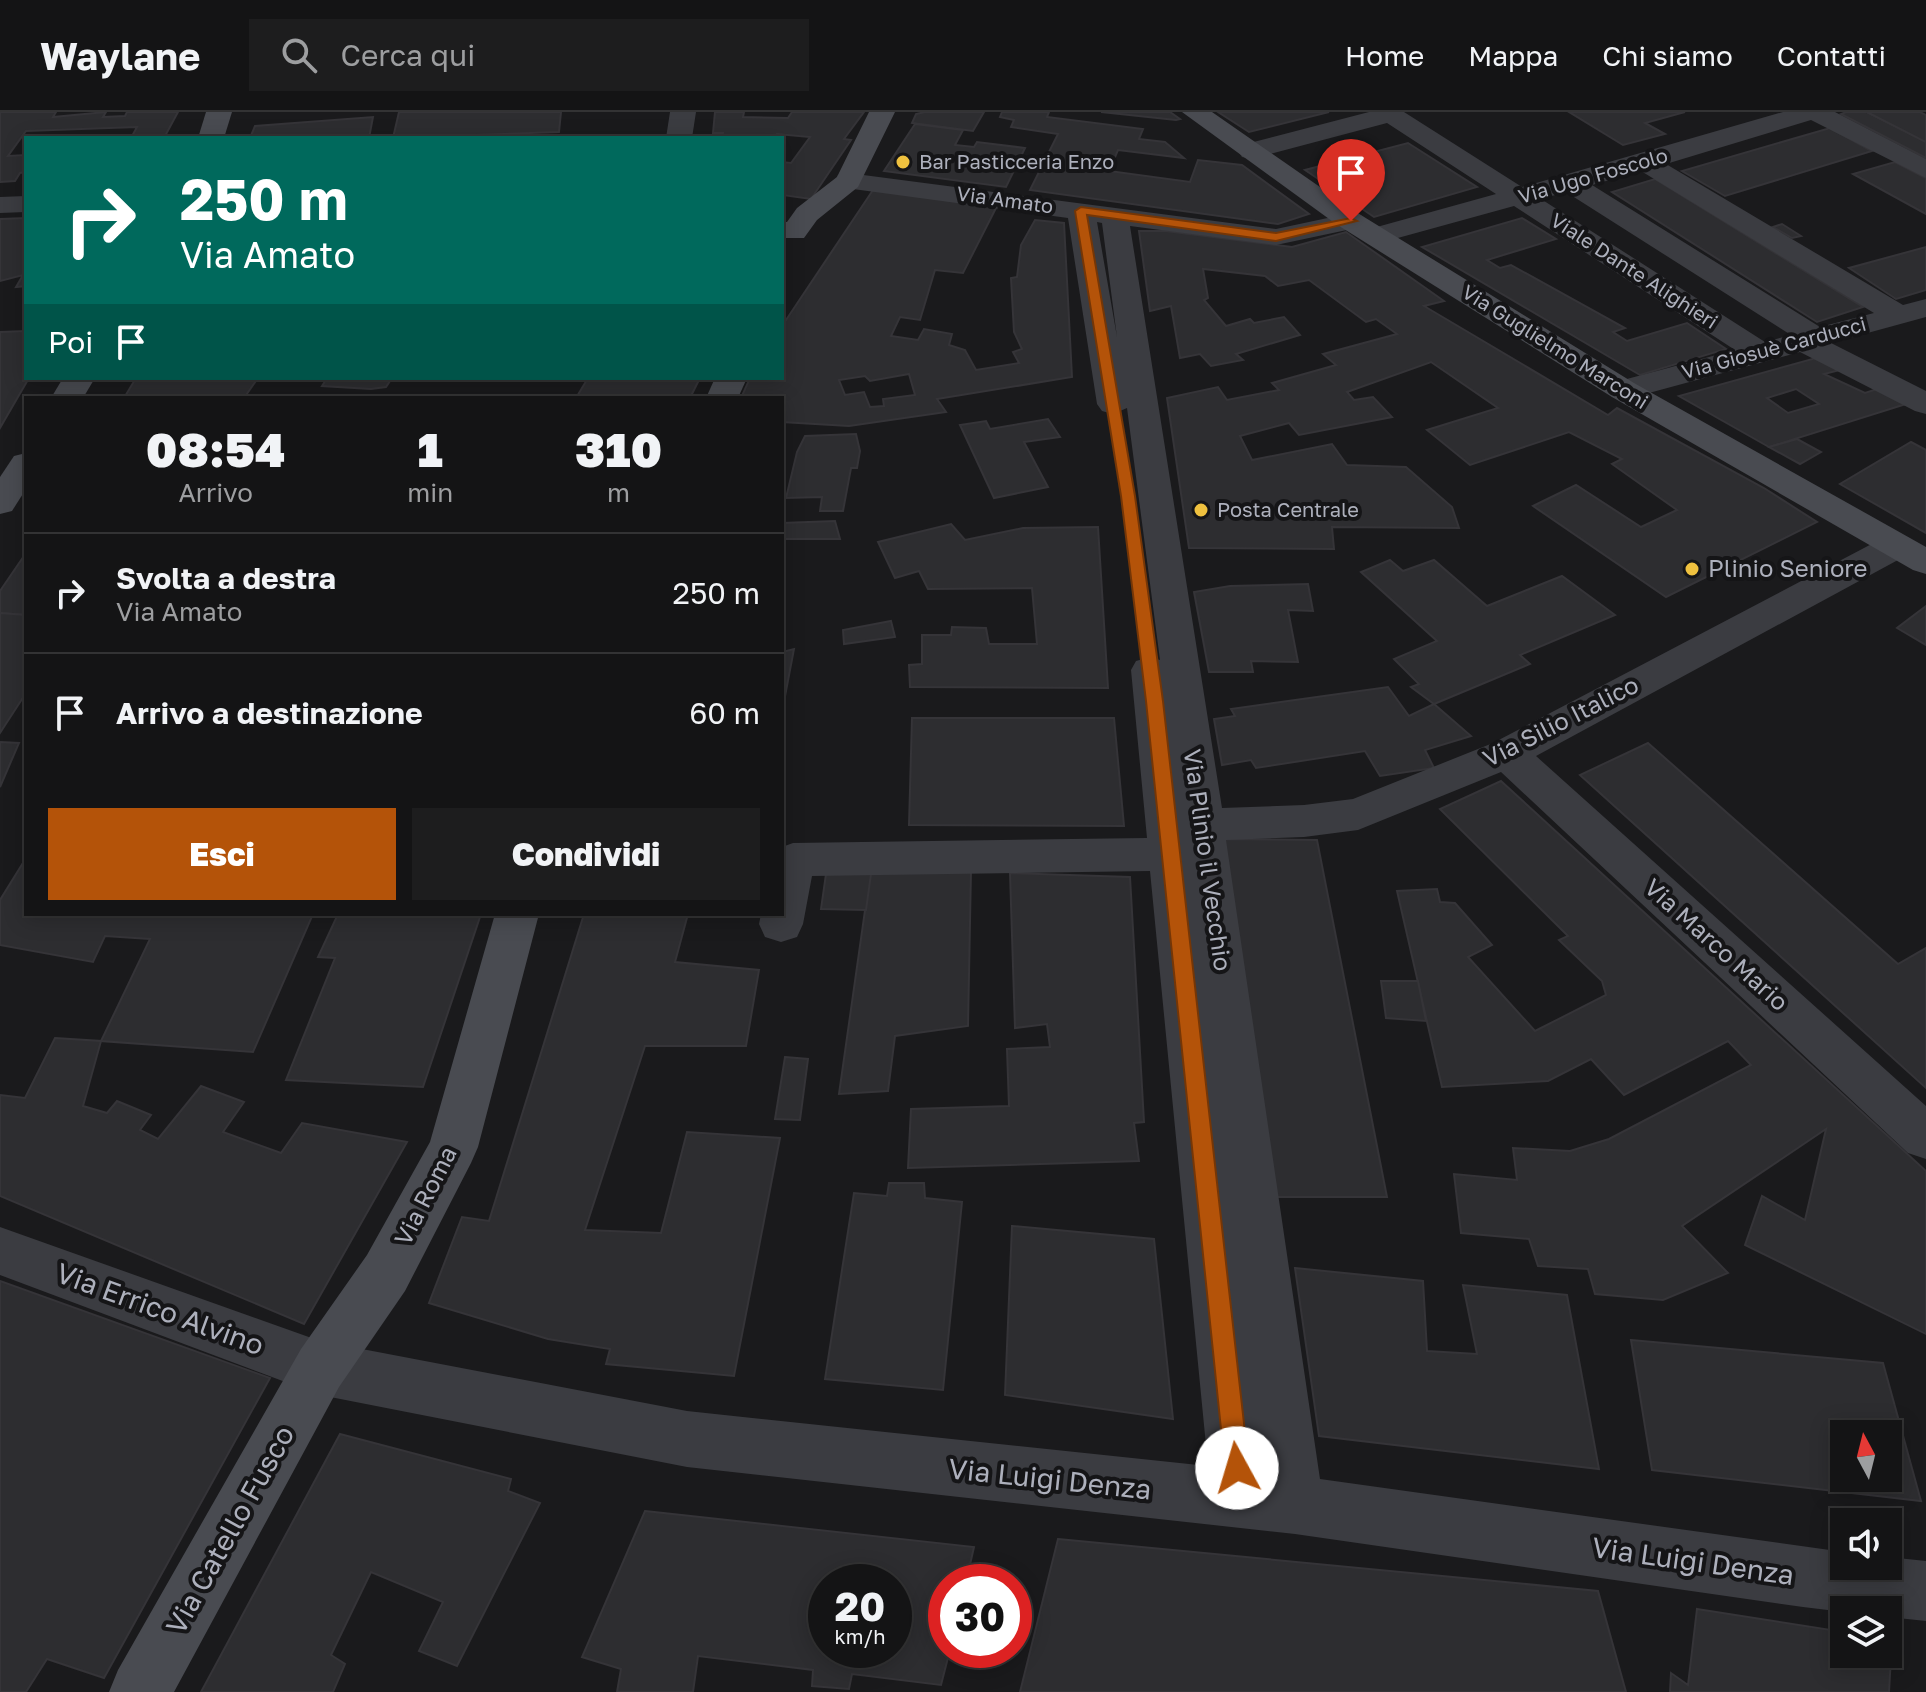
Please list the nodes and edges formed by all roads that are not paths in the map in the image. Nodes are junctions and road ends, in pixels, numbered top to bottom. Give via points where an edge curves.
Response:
1 (219, 112) edge
2 (683, 112) edge
3 (882, 112) edge
4 (1195, 112) edge
5 (1813, 112) edge
6 (1389, 113) edge
7 (212, 136) edge
8 (679, 136) edge
9 (1251, 151) junction
10 (1644, 162) junction
11 (1926, 170) edge
12 (848, 181) junction
13 (1571, 183) junction
14 (1518, 197) junction
15 (24, 204) edge
16 (0, 205) edge
17 (1098, 213) junction
18 (1364, 229) junction
19 (793, 233) edge
20 (1911, 311) edge
21 (1809, 340) junction
22 (1759, 352) junction
23 (1623, 390) junction
24 (1926, 404) edge
25 (0, 458) edge
26 (24, 461) edge
27 (24, 464) edge
28 (0, 503) edge
29 (1911, 554) edge
30 (1507, 753) junction
31 (1181, 835) junction
32 (784, 908) edge
33 (516, 916) edge
34 (782, 916) edge
35 (781, 924) dead end
36 (1926, 1137) edge
37 (0, 1251) edge
38 (320, 1368) junction
39 (1240, 1499) junction
40 (1295, 1505) junction
41 (1926, 1591) edge
42 (140, 1692) edge

1 - 7 street
2 - 8 street
3 - 12 street
4 - 9 street, Via Guglielmo Marconi
5 - 10 street, Via Ugo Foscolo
5 - 11 street
6 - 9 street
6 - 14 street, Viale Dante Alighieri
9 - 18 street, Via Guglielmo Marconi
10 - 13 street, Via Ugo Foscolo
10 - 20 street
12 - 17 street, Via Amato
12 - 19 street
13 - 14 street, Via Ugo Foscolo
13 - 21 street, Viale Dante Alighieri
14 - 18 street, Via Ugo Foscolo
14 - 22 street, Viale Dante Alighieri
15 - 16 street
17 - 18 street, Via Amato via 1276,237
17 - 31 street, Via Plinio il Vecchio
18 - 23 street, Via Guglielmo Marconi
20 - 21 street, Via Giosuè Carducci
21 - 22 street, Via Giosuè Carducci
21 - 24 street, Viale Dante Alighieri
22 - 23 street, Via Giosuè Carducci
23 - 29 street, Via Guglielmo Marconi
25 - 26 street
27 - 28 street
29 - 30 street, Via Silio Italico
30 - 31 street, Via Silio Italico via 1358,814
30 - 36 street, Via Marco Mario
31 - 32 street, Via Silio Italico via 793,860
31 - 39 street
31 - 40 street, Via Plinio il Vecchio
33 - 38 street, Via Roma via 453,1147 386,1273
34 - 35 street, Via Silio Italico
37 - 38 street, Via Errico Alvino
38 - 39 street, Via Luigi Denza via 687,1439
38 - 42 street, Via Catello Fusco
39 - 40 street, Via Luigi Denza
40 - 41 street, Via Luigi Denza

